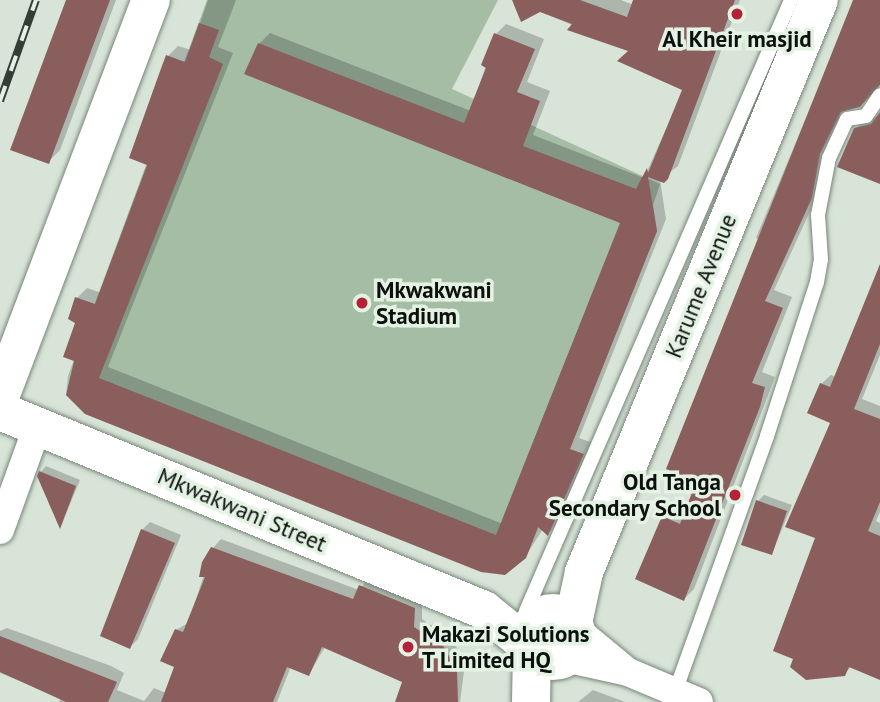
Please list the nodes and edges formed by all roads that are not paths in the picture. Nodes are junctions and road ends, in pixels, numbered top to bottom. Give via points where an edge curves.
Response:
1 (152, 0) edge
2 (791, 0) edge
3 (819, 0) edge
4 (880, 95) edge
5 (0, 397) edge
6 (0, 411) edge
7 (38, 425) junction
8 (0, 530) edge
9 (550, 634) junction
10 (687, 697) edge
11 (531, 702) edge
12 (543, 702) edge

1 - 5 main road
2 - 9 lane
3 - 9 main road, Karume Avenue via 584,572
4 - 10 lane via 866,116 847,118 829,158 818,215 821,260 817,282
6 - 7 main road, Mkwakwani Street
7 - 8 street
7 - 9 main road, Mkwakwani Street
9 - 10 street, Mkwakwani Street
9 - 11 main road
9 - 12 main road

